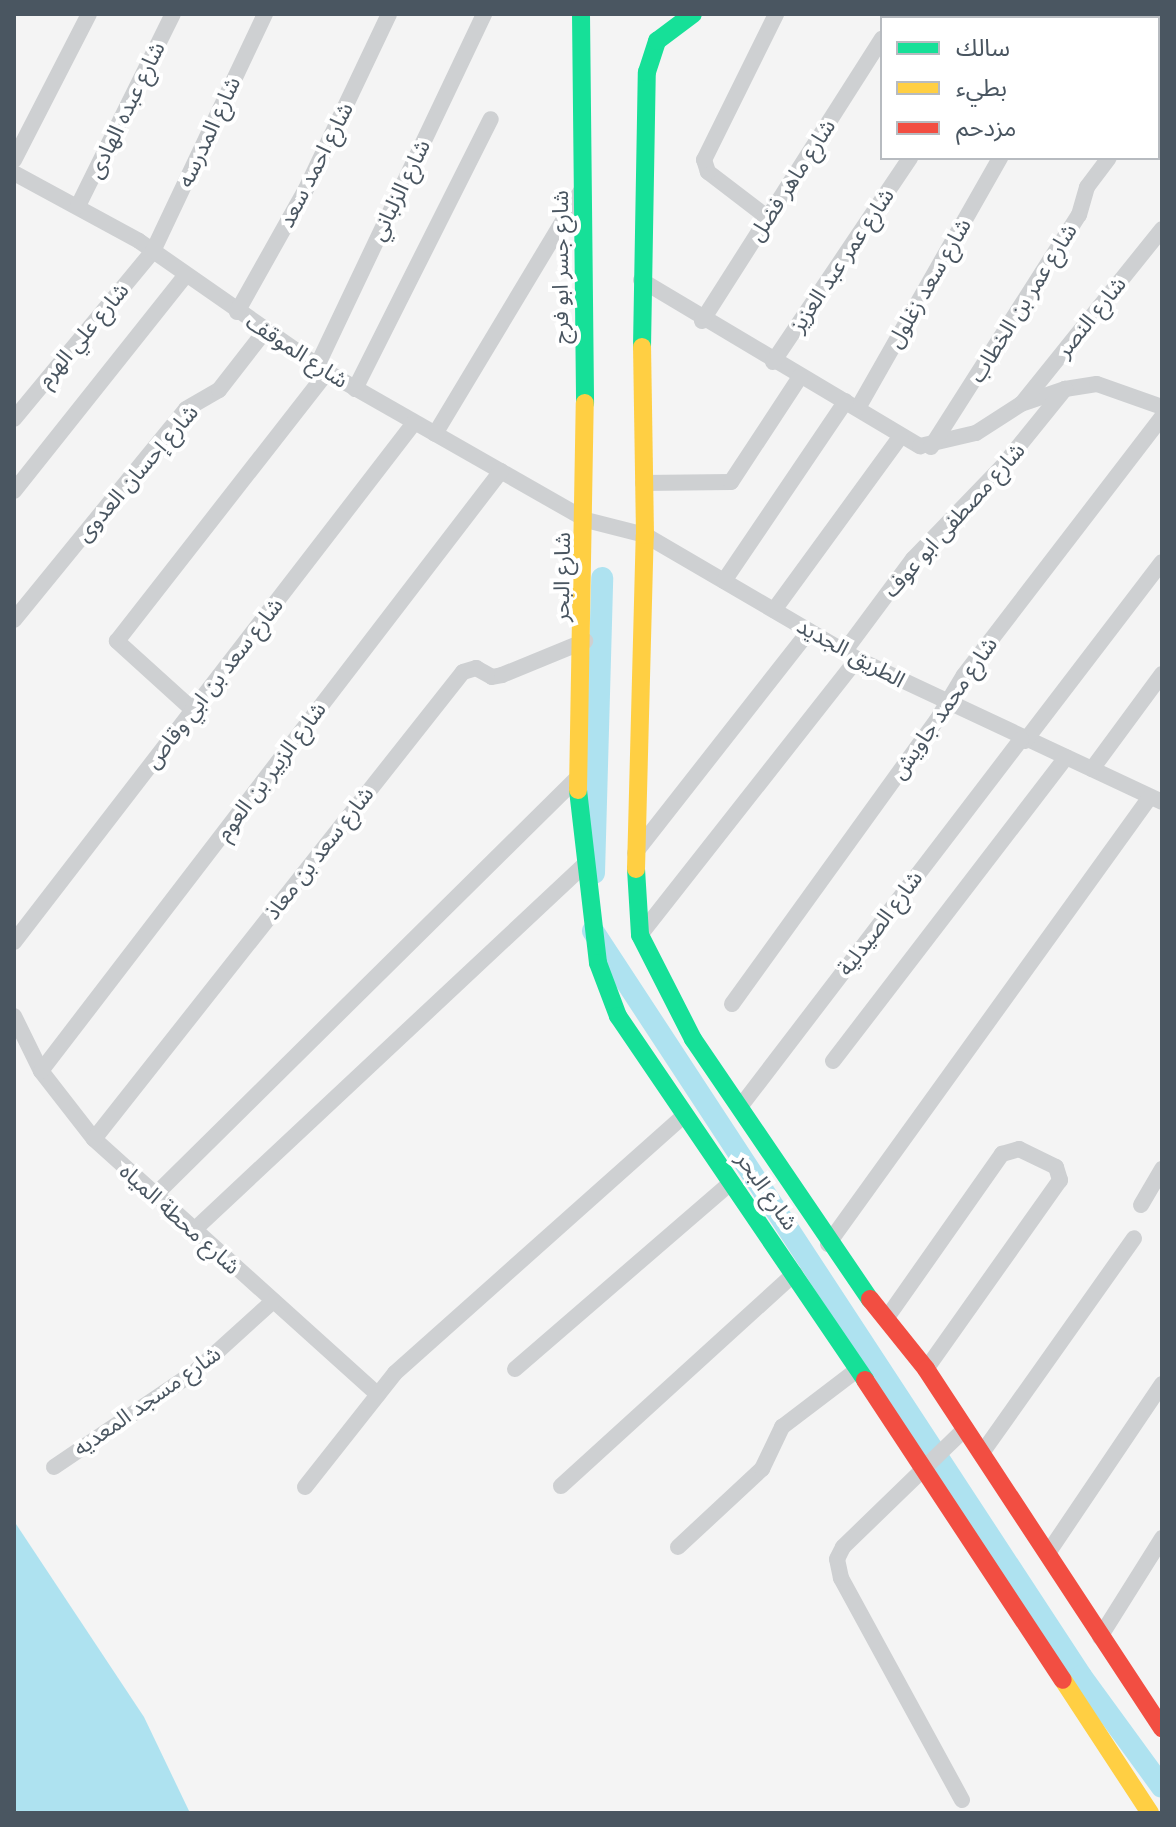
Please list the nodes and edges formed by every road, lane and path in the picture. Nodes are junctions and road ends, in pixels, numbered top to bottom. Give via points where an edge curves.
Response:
1 (89, 14) edge
2 (173, 14) edge
3 (265, 14) edge
4 (389, 14) edge
5 (484, 14) edge
6 (581, 14) edge
7 (693, 14) edge
8 (776, 14) edge
9 (880, 41) edge
10 (491, 119) dead end
11 (14, 160) edge
12 (909, 160) edge
13 (999, 160) edge
14 (1107, 160) edge
15 (14, 173) edge
16 (584, 186) junction
17 (78, 206) junction
18 (768, 218) junction
19 (1162, 229) edge
20 (153, 251) junction
21 (186, 275) junction
22 (641, 280) junction
23 (237, 312) junction
24 (702, 321) junction
25 (265, 331) junction
26 (773, 362) junction
27 (322, 369) junction
28 (800, 377) junction
29 (355, 389) junction
30 (1065, 389) junction
31 (852, 404) junction
32 (1021, 404) junction
33 (1162, 407) edge
34 (1162, 417) edge
35 (14, 419) edge
36 (414, 423) junction
37 (435, 434) junction
38 (901, 436) junction
39 (931, 447) junction
40 (501, 471) junction
41 (643, 483) junction
42 (14, 491) edge
43 (586, 520) junction
44 (645, 535) junction
45 (1162, 562) edge
46 (724, 581) junction
47 (774, 610) junction
48 (14, 620) edge
49 (809, 631) junction
50 (585, 641) junction
51 (851, 656) junction
52 (1162, 674) edge
53 (947, 704) junction
54 (193, 710) junction
55 (1023, 740) junction
56 (1066, 757) junction
57 (1092, 769) junction
58 (579, 776) junction
59 (1156, 800) edge
60 (635, 853) junction
61 (583, 866) junction
62 (640, 935) junction
63 (14, 942) edge
64 (732, 1004) dead end
65 (14, 1016) edge
66 (833, 1061) dead end
67 (41, 1071) junction
68 (740, 1107) junction
69 (685, 1115) junction
70 (94, 1139) junction
71 (1162, 1169) edge
72 (732, 1182) junction
73 (153, 1197) junction
74 (1141, 1205) dead end
75 (193, 1231) junction
76 (1134, 1238) dead end
77 (828, 1244) junction
78 (795, 1273) junction
79 (273, 1301) junction
80 (886, 1319) junction
81 (515, 1369) dead end
82 (858, 1369) junction
83 (926, 1369) junction
84 (1162, 1384) edge
85 (378, 1395) junction
86 (966, 1428) junction
87 (982, 1453) junction
88 (54, 1467) dead end
89 (924, 1469) junction
90 (561, 1486) dead end
91 (305, 1487) dead end
92 (1162, 1538) edge
93 (678, 1547) dead end
94 (1048, 1553) junction
95 (1100, 1637) junction
96 (1159, 1714) edge
97 (962, 1800) dead end
98 (1150, 1813) edge

1 - 11 street
2 - 17 street, شارع عبده الهادى
3 - 20 street, شارع المدرسه
4 - 23 street, شارع احمد سعد via 306,189
5 - 27 street, شارع الزلباني
6 - 16 street, شارع جسر ابو فرج
7 - 22 street via 657,41 648,57
8 - 18 street via 704,160 708,172
9 - 18 street, شارع ماهر فضل
10 - 29 street
12 - 26 street, شارع عمر عبد العزيز
13 - 31 street, شارع سعد زغلول
14 - 39 street, شارع عمر بن الخطاب via 1087,187 1079,215
15 - 17 street, شارع الموقف
16 - 37 street
16 - 43 street, شارع جسر ابو فرج
17 - 20 street, شارع الموقف
18 - 24 street, شارع ماهر فضل
19 - 32 street, شارع النصر
20 - 21 street, شارع الموقف
20 - 35 street, شارع علي الهرم
21 - 23 street, شارع الموقف
21 - 42 street
22 - 24 street
22 - 41 street
23 - 25 street, شارع الموقف
24 - 26 street
25 - 27 street, شارع الموقف
25 - 48 street, شارع إحسان العدوى via 219,390 186,409
26 - 28 street
27 - 29 street, شارع الموقف
27 - 54 street, شارع الزلباني via 119,636 118,646
28 - 31 street
28 - 41 street via 731,482
29 - 36 street, شارع الموقف
30 - 32 street
30 - 33 street via 1097,384
30 - 51 street, شارع مصطفى ابو عوف via 1001,468 913,559
31 - 38 street
31 - 46 street, شارع سعد زغلول
32 - 39 street via 976,433
34 - 53 street, شارع محمد جاويش via 1019,601
36 - 37 street, شارع الموقف
36 - 54 street, شارع سعد بن ابي وقاص
37 - 40 street, شارع الموقف
38 - 39 street
38 - 47 street
40 - 43 street, شارع الموقف
40 - 67 street, شارع الزبير بن العوم
41 - 44 street
43 - 44 street, الطريق الجديد
43 - 50 street, شارع البحر
44 - 46 street, الطريق الجديد
44 - 60 street
45 - 55 street, شارع الصيدلية
46 - 47 street, الطريق الجديد
47 - 49 street, الطريق الجديد
49 - 51 street, الطريق الجديد
49 - 60 street
50 - 58 street, شارع البحر
50 - 70 street, شارع سعد بن معاذ via 502,675 492,677 476,668 463,672
51 - 53 street, الطريق الجديد
51 - 62 street, شارع مصطفى ابو عوف
52 - 57 street
53 - 55 street, الطريق الجديد
53 - 64 street, شارع محمد جاويش
54 - 63 street, شارع سعد بن ابي وقاص
55 - 56 street, الطريق الجديد
55 - 68 street, شارع الصيدلية
56 - 57 street, الطريق الجديد
56 - 66 street
57 - 59 street, الطريق الجديد
58 - 61 street, شارع البحر
58 - 73 street
59 - 77 street
60 - 62 street
61 - 69 street, شارع البحر via 598,963 618,1016
61 - 75 street
62 - 68 street via 693,1039
65 - 67 street, شارع محطة المياه
67 - 70 street, شارع محطة المياه
68 - 77 street
69 - 72 street, شارع البحر
69 - 85 street via 395,1373
70 - 73 street, شارع محطة المياه
71 - 74 street
72 - 78 street, شارع البحر
72 - 81 street
73 - 75 street, شارع محطة المياه
75 - 79 street, شارع محطة المياه
76 - 87 street
77 - 80 street
78 - 82 street, شارع البحر
78 - 90 street
79 - 85 street, شارع محطة المياه
79 - 88 street, شارع مسجد المعديه via 197,1370
80 - 83 street
80 - 83 street via 1002,1154 1019,1149 1056,1167 1060,1180
82 - 89 street, شارع البحر
82 - 93 street via 782,1427 762,1469
83 - 86 street
84 - 94 street
85 - 91 street
86 - 87 street
86 - 89 street
87 - 94 street
89 - 97 street via 843,1547 838,1568
89 - 98 street, شارع البحر
92 - 95 street
94 - 95 street
95 - 96 street

